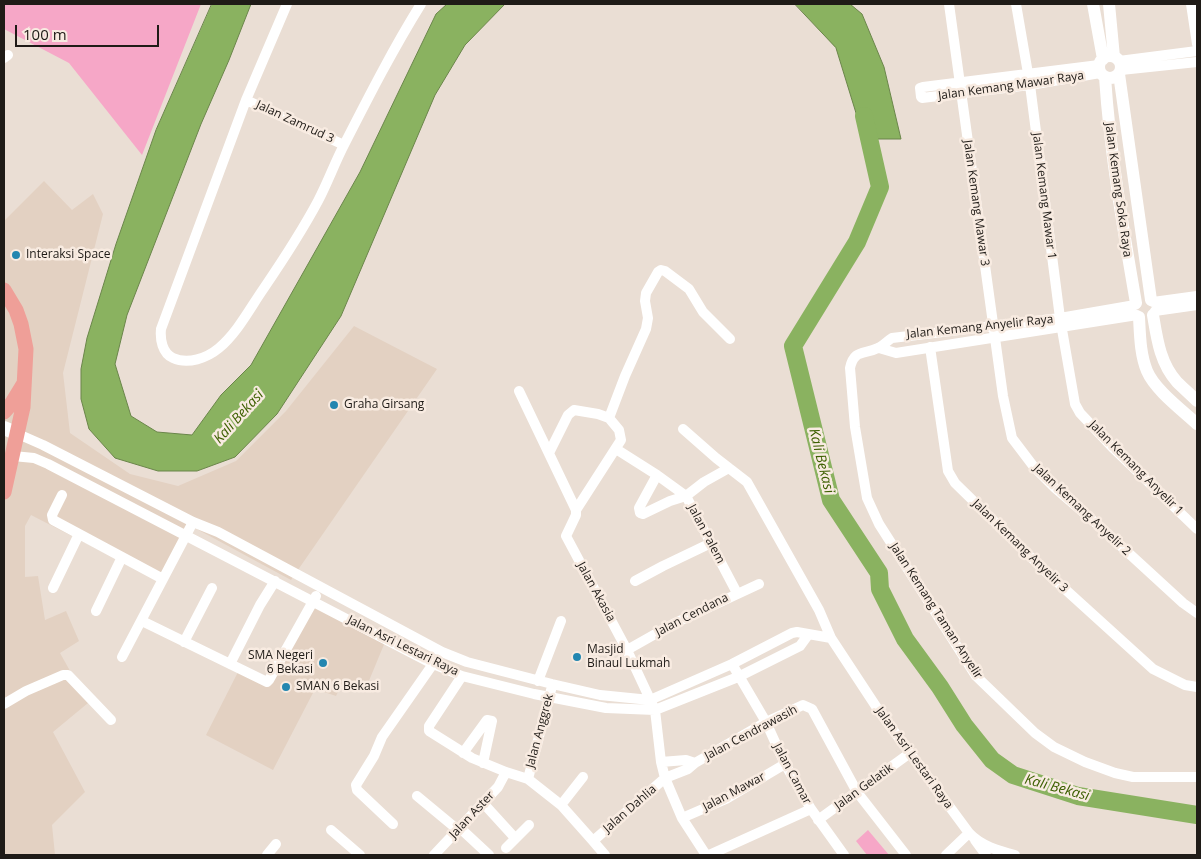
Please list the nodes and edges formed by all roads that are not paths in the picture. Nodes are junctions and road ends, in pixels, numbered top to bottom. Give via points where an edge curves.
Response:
1 (287, 4) edge
2 (421, 4) edge
3 (949, 4) edge
4 (1016, 4) edge
5 (1093, 4) edge
6 (1109, 4) edge
7 (1191, 4) edge
8 (1197, 44) edge
9 (1197, 51) edge
10 (1197, 62) edge
11 (1110, 67) junction
12 (1028, 74) junction
13 (960, 82) junction
14 (1030, 85) junction
15 (961, 93) junction
16 (246, 100) junction
17 (344, 144) junction
18 (4, 290) edge
19 (1197, 296) edge
20 (1197, 305) edge
21 (1153, 307) junction
22 (1136, 310) junction
23 (1061, 323) junction
24 (993, 325) junction
25 (995, 338) junction
26 (730, 339) dead end
27 (930, 347) junction
28 (879, 348) junction
29 (24, 383) junction
30 (519, 390) dead end
31 (1197, 400) edge
32 (4, 412) edge
33 (609, 418) junction
34 (1197, 424) edge
35 (683, 429) dead end
36 (11, 431) edge
37 (616, 449) junction
38 (54, 451) junction
39 (549, 453) junction
40 (8, 454) edge
41 (48, 464) junction
42 (727, 466) junction
43 (657, 475) junction
44 (110, 479) junction
45 (4, 492) edge
46 (101, 493) junction
47 (62, 495) dead end
48 (686, 496) junction
49 (576, 510) junction
50 (193, 522) junction
51 (1197, 529) edge
52 (80, 534) junction
53 (185, 536) junction
54 (711, 543) junction
55 (122, 558) junction
56 (163, 579) junction
57 (275, 581) junction
58 (635, 581) dead end
59 (759, 584) dead end
60 (321, 587) junction
61 (53, 588) dead end
62 (212, 588) dead end
63 (737, 593) junction
64 (313, 601) junction
65 (96, 611) dead end
66 (1197, 613) edge
67 (373, 616) junction
68 (142, 621) junction
69 (561, 621) dead end
70 (366, 629) junction
71 (808, 635) junction
72 (831, 638) junction
73 (184, 642) junction
74 (627, 650) junction
75 (122, 657) dead end
76 (230, 664) junction
77 (433, 664) junction
78 (732, 664) junction
79 (506, 673) junction
80 (462, 676) junction
81 (738, 677) junction
82 (538, 681) junction
83 (552, 684) junction
84 (502, 686) junction
85 (1197, 687) edge
86 (550, 697) junction
87 (650, 700) junction
88 (4, 704) edge
89 (655, 710) junction
90 (111, 720) dead end
91 (766, 722) junction
92 (463, 753) junction
93 (910, 753) junction
94 (661, 762) junction
95 (483, 763) junction
96 (694, 763) junction
97 (785, 764) junction
98 (506, 772) junction
99 (583, 777) dead end
100 (665, 778) junction
101 (1197, 778) edge
102 (528, 779) junction
103 (857, 792) junction
104 (417, 796) dead end
105 (484, 804) junction
106 (561, 806) junction
107 (811, 809) junction
108 (682, 818) junction
109 (818, 820) junction
110 (393, 824) dead end
111 (529, 825) dead end
112 (459, 829) junction
113 (330, 830) dead end
114 (972, 836) junction
115 (516, 838) junction
116 (593, 841) junction
117 (276, 844) dead end
118 (506, 848) dead end
119 (267, 855) edge
120 (360, 855) edge
121 (434, 855) edge
122 (489, 855) edge
123 (605, 855) edge
124 (708, 855) edge
125 (844, 855) edge
126 (906, 855) edge
127 (946, 855) edge
128 (986, 855) edge
129 (1015, 855) edge

1 - 16 street
2 - 17 street
3 - 13 street, Jalan Kemang Mawar 3
4 - 12 street, Jalan Kemang Mawar 1
5 - 11 street, Jalan Kemang Soka Raya
6 - 11 street, Jalan Kemang Soka Raya
7 - 8 street
9 - 11 street, Jalan Kemang Mawar Raya
10 - 11 street, Jalan Kemang Mawar Raya
11 - 12 street, Jalan Kemang Mawar Raya
11 - 14 street, Jalan Kemang Mawar Raya
11 - 21 street, Jalan Kemang Soka Raya
11 - 22 street, Jalan Kemang Soka Raya via 1108,117 1114,174
12 - 13 street, Jalan Kemang Mawar Raya
12 - 14 street, Jalan Kemang Mawar 1
13 - 15 street, Jalan Kemang Mawar 3
13 - 15 street, Jalan Kemang Mawar Raya via 920,88 922,98
14 - 15 street, Jalan Kemang Mawar Raya
14 - 23 street, Jalan Kemang Mawar 1
15 - 24 street, Jalan Kemang Mawar 3
16 - 17 street, Jalan Zamrud 3
16 - 17 street via 161,329 163,346 175,359 196,360 208,356 230,337 286,256 318,200
18 - 29 main road via 16,310 25,338
19 - 21 street
20 - 21 street
21 - 22 street via 1141,299
21 - 22 street via 1146,319
21 - 31 street, Jalan Kemang Soka Raya via 1159,350 1164,362 1176,382
22 - 23 street, Jalan Kemang Anyelir Raya
22 - 34 street, Jalan Kemang Soka Raya via 1142,354 1153,382
23 - 24 street, Jalan Kemang Anyelir Raya
23 - 25 street, Jalan Kemang Anyelir Raya
23 - 51 street, Jalan Kemang Anyelir 1 via 1072,395 1080,413
24 - 25 street, Jalan Kemang Anyelir 2
24 - 28 street, Jalan Kemang Anyelir Raya via 894,337
25 - 27 street, Jalan Kemang Anyelir Raya
25 - 66 street, Jalan Kemang Anyelir 2 via 1009,427 1022,453 1055,488
26 - 33 street via 704,312 689,289 661,270 646,293 646,329
27 - 28 street, Jalan Kemang Anyelir Raya via 896,353
27 - 85 street, Jalan Kemang Anyelir 3 via 948,471 955,483 1154,670 1185,685
28 - 101 street, Jalan Kemang Taman Anyelir via 857,354 850,368 855,427 867,498 879,524 976,676 1035,733 1085,762 1132,777
29 - 32 main road
29 - 36 main road via 23,407
30 - 39 street
33 - 37 street via 622,437
33 - 39 street via 574,410 568,415
35 - 42 street, Jalan Asri Lestari Raya
36 - 38 street, Jalan Asri Lestari Raya
36 - 40 main road
37 - 43 street, Jalan Palem
37 - 49 street
38 - 41 street via 46,454
38 - 44 street, Jalan Asri Lestari Raya
39 - 49 street
40 - 41 street, Jalan Asri Lestari Raya
40 - 45 main road
41 - 46 street, Jalan Asri Lestari Raya
42 - 48 street
42 - 72 street, Jalan Asri Lestari Raya via 747,482 819,610
43 - 48 street, Jalan Palem
43 - 48 street via 639,508 640,513
44 - 46 street
44 - 50 street, Jalan Asri Lestari Raya
46 - 53 street, Jalan Asri Lestari Raya
47 - 52 street via 52,518
48 - 54 street, Jalan Palem
49 - 74 street, Jalan Akasia via 567,539
50 - 53 street
50 - 60 street, Jalan Asri Lestari Raya
52 - 55 street
52 - 61 street
53 - 56 street
53 - 57 street, Jalan Asri Lestari Raya
54 - 58 street
54 - 63 street, Jalan Palem
55 - 56 street
55 - 65 street
56 - 68 street
57 - 64 street, Jalan Asri Lestari Raya
57 - 76 street
59 - 63 street, Jalan Cendana
60 - 64 street
60 - 67 street, Jalan Asri Lestari Raya
62 - 73 street
63 - 74 street, Jalan Cendana
64 - 70 street, Jalan Asri Lestari Raya
64 - 76 street via 268,681 264,682
67 - 70 street
67 - 79 street, Jalan Asri Lestari Raya via 443,653
68 - 73 street
68 - 75 street
69 - 82 street, Jalan Anggrek
70 - 77 street, Jalan Asri Lestari Raya
71 - 72 street, Jalan Asri Lestari Raya
71 - 78 street, Jalan Asri Lestari Raya via 792,633
71 - 81 street, Jalan Asri Lestari Raya via 800,646
72 - 93 street, Jalan Asri Lestari Raya
73 - 76 street
74 - 87 street, Jalan Akasia
77 - 80 street, Jalan Asri Lestari Raya
77 - 110 street via 382,737 356,785 357,790
78 - 81 street, Jalan Camar
78 - 87 street, Jalan Asri Lestari Raya
79 - 82 street, Jalan Asri Lestari Raya
79 - 84 street
80 - 84 street, Jalan Asri Lestari Raya
80 - 92 street, Jalan Dahlia via 428,729
81 - 89 street, Jalan Asri Lestari Raya
81 - 91 street, Jalan Camar
82 - 83 street, Jalan Asri Lestari Raya
83 - 86 street, Jalan Anggrek
83 - 87 street, Jalan Asri Lestari Raya via 600,695
84 - 86 street, Jalan Asri Lestari Raya
86 - 89 street, Jalan Asri Lestari Raya via 606,708
86 - 102 street, Jalan Anggrek
87 - 89 street, Jalan Akasia
88 - 90 street via 26,691 68,675
89 - 94 street, Jalan Akasia
91 - 96 street, Jalan Cendrawasih
91 - 97 street, Jalan Camar
91 - 103 street, Jalan Cendrawasih via 803,705 812,708
92 - 95 street, Jalan Dahlia
92 - 95 street via 487,720 492,721
93 - 103 street, Jalan Gelatik
93 - 114 street, Jalan Asri Lestari Raya
94 - 96 street, Jalan Cendrawasih via 686,760
94 - 100 street, Jalan Akasia
95 - 98 street, Jalan Dahlia
96 - 100 street, Jalan Cendrawasih via 688,769
97 - 107 street, Jalan Camar
97 - 108 street, Jalan Mawar via 726,799
98 - 102 street, Jalan Dahlia
98 - 105 street, Jalan Aster
99 - 106 street
100 - 108 street, Jalan Akasia
100 - 116 street, Jalan Dahlia
102 - 106 street, Jalan Dahlia
103 - 109 street, Jalan Gelatik
103 - 126 street, Jalan Cendrawasih
104 - 112 street
105 - 112 street, Jalan Aster
105 - 115 street
106 - 116 street, Jalan Dahlia
107 - 109 street, Jalan Camar
107 - 124 street
108 - 124 street, Jalan Akasia
109 - 125 street, Jalan Camar
111 - 115 street
112 - 121 street, Jalan Aster
112 - 122 street
113 - 120 street
114 - 127 street
114 - 128 street
114 - 129 street, Jalan Asri Lestari Raya
115 - 118 street
116 - 123 street
117 - 119 street

